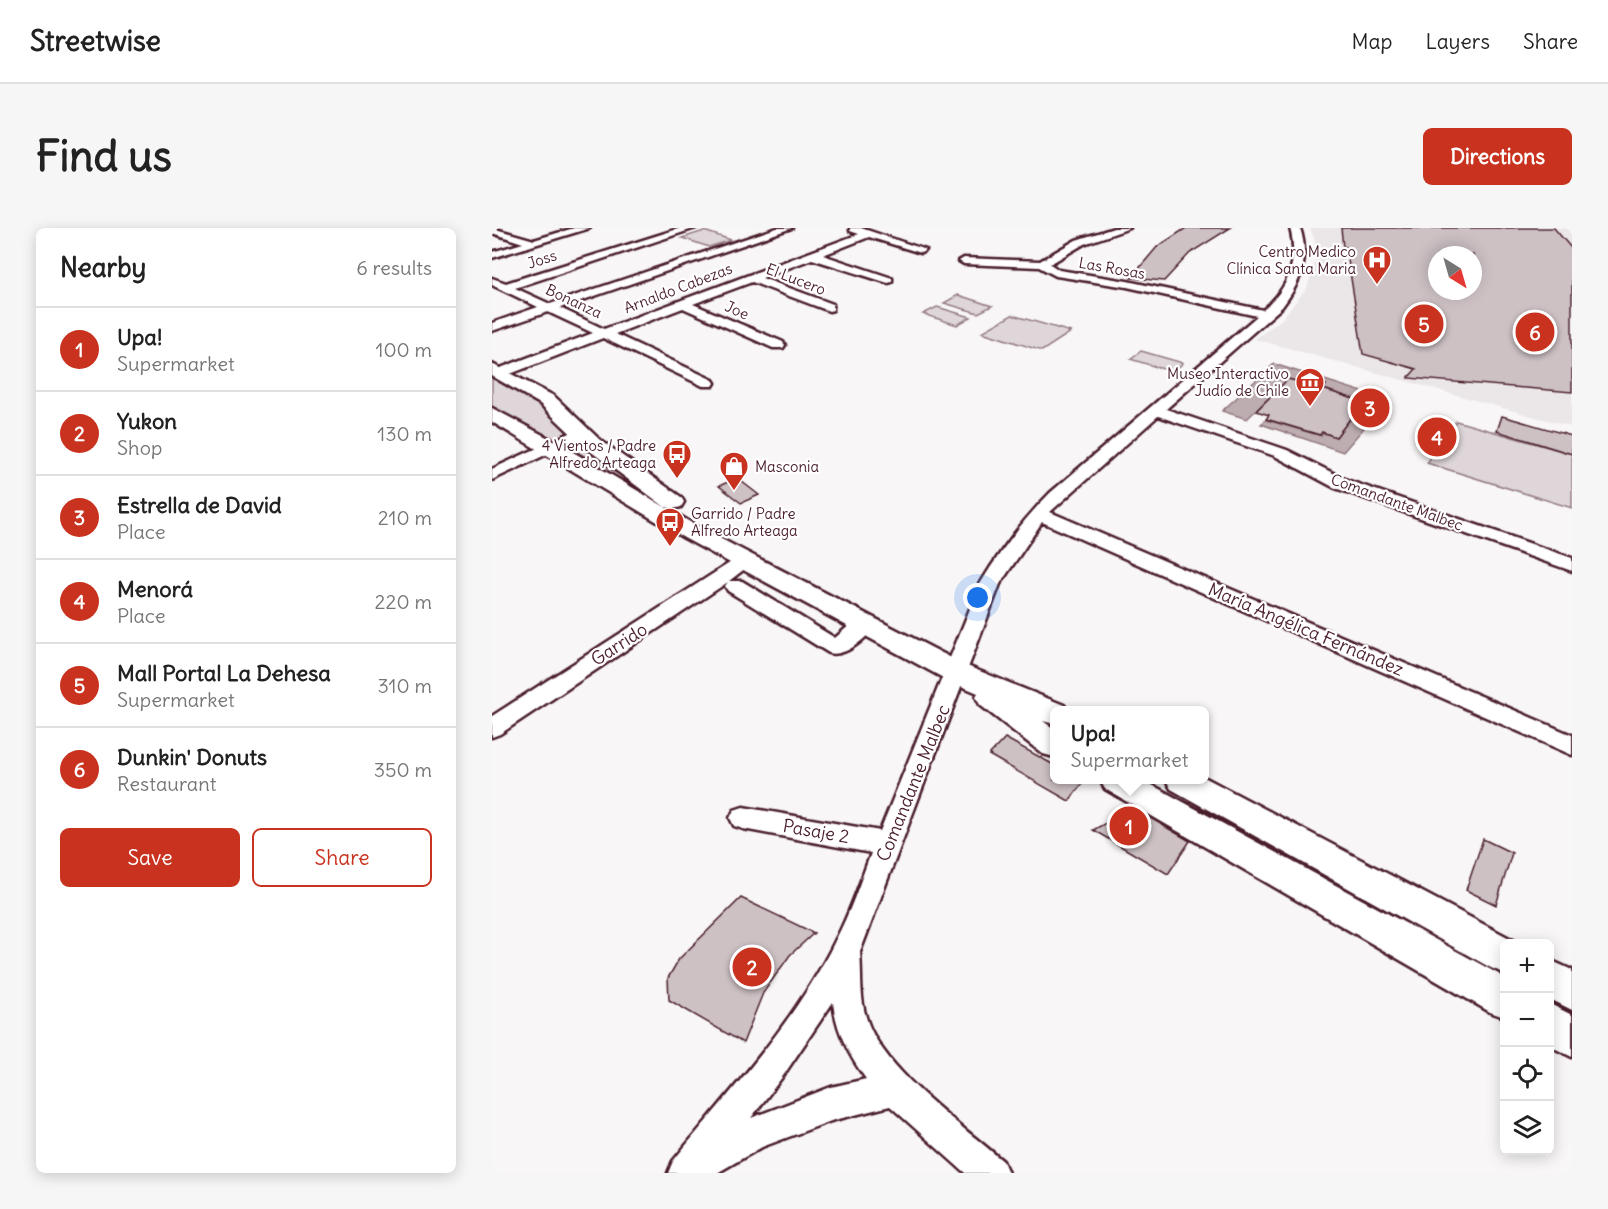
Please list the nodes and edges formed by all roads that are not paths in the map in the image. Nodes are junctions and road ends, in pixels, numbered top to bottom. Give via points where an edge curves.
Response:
1 (691, 228) edge
2 (787, 228) edge
3 (849, 228) edge
4 (1125, 228) edge
5 (1295, 228) edge
6 (580, 229) edge
7 (492, 230) edge
8 (868, 234) junction
9 (534, 243) junction
10 (921, 250) dead end
11 (492, 255) edge
12 (812, 255) junction
13 (964, 261) dead end
14 (1042, 264) junction
15 (752, 278) junction
16 (888, 280) dead end
17 (492, 281) edge
18 (505, 287) junction
19 (683, 304) junction
20 (550, 308) junction
21 (829, 308) dead end
22 (1268, 315) junction
23 (492, 327) edge
24 (604, 334) junction
25 (778, 345) dead end
26 (496, 371) edge
27 (708, 383) dead end
28 (1156, 411) junction
29 (492, 414) edge
30 (581, 432) junction
31 (551, 447) junction
32 (492, 475) edge
33 (1040, 514) junction
34 (738, 557) junction
35 (1572, 565) edge
36 (735, 586) dead end
37 (866, 624) junction
38 (957, 673) junction
39 (1050, 711) edge
40 (492, 728) edge
41 (1050, 742) edge
42 (1572, 745) edge
43 (1123, 784) edge
44 (1189, 784) edge
45 (743, 818) dead end
46 (889, 844) junction
47 (846, 951) junction
48 (1500, 953) edge
49 (1554, 981) edge
50 (1572, 991) edge
51 (1500, 996) edge
52 (1554, 1026) edge
53 (1572, 1037) edge
54 (896, 1089) junction
55 (686, 1172) edge
56 (991, 1173) edge

1 - 18 street, Joss
2 - 20 street
3 - 8 street
4 - 14 street, Las Rosas via 1080,242
5 - 22 street, Comandante Malbec via 1301,254 1297,274 1287,294
6 - 9 street
7 - 9 street
8 - 10 street
8 - 12 street, Arnaldo Cabezas
9 - 11 street
12 - 15 street, Arnaldo Cabezas
12 - 16 street
13 - 14 street
14 - 22 street, Las Rosas via 1056,273 1127,284
15 - 19 street, Arnaldo Cabezas
15 - 21 street, El Lucero
17 - 18 street, Bonanza
18 - 20 street, Bonanza
19 - 24 street, Arnaldo Cabezas
19 - 25 street, Joe
20 - 23 street
20 - 24 street, Bonanza
22 - 28 street, Comandante Malbec
24 - 26 street, Arnaldo Cabezas
24 - 27 street, Bonanza
26 - 30 main road via 547,400
28 - 33 street, Comandante Malbec
28 - 35 street, Comandante Malbec via 1281,453 1341,484
29 - 31 main road
30 - 31 street
30 - 34 main road via 679,506
31 - 32 street
31 - 34 main road
33 - 38 street, Comandante Malbec via 990,584
33 - 42 street, María Angélica Fernández
34 - 37 main road
34 - 40 street, Garrido
36 - 37 street via 836,648
37 - 38 main road
38 - 39 main road
38 - 41 main road
38 - 46 street, Comandante Malbec
43 - 51 main road
44 - 48 main road
45 - 46 street, Pasaje 2
46 - 47 street, Comandante Malbec
47 - 54 street via 845,992 854,1027 865,1049
47 - 55 street, Comandante Malbec via 808,1015
49 - 50 main road
52 - 53 main road
54 - 55 street via 831,1104 752,1134
54 - 56 street

